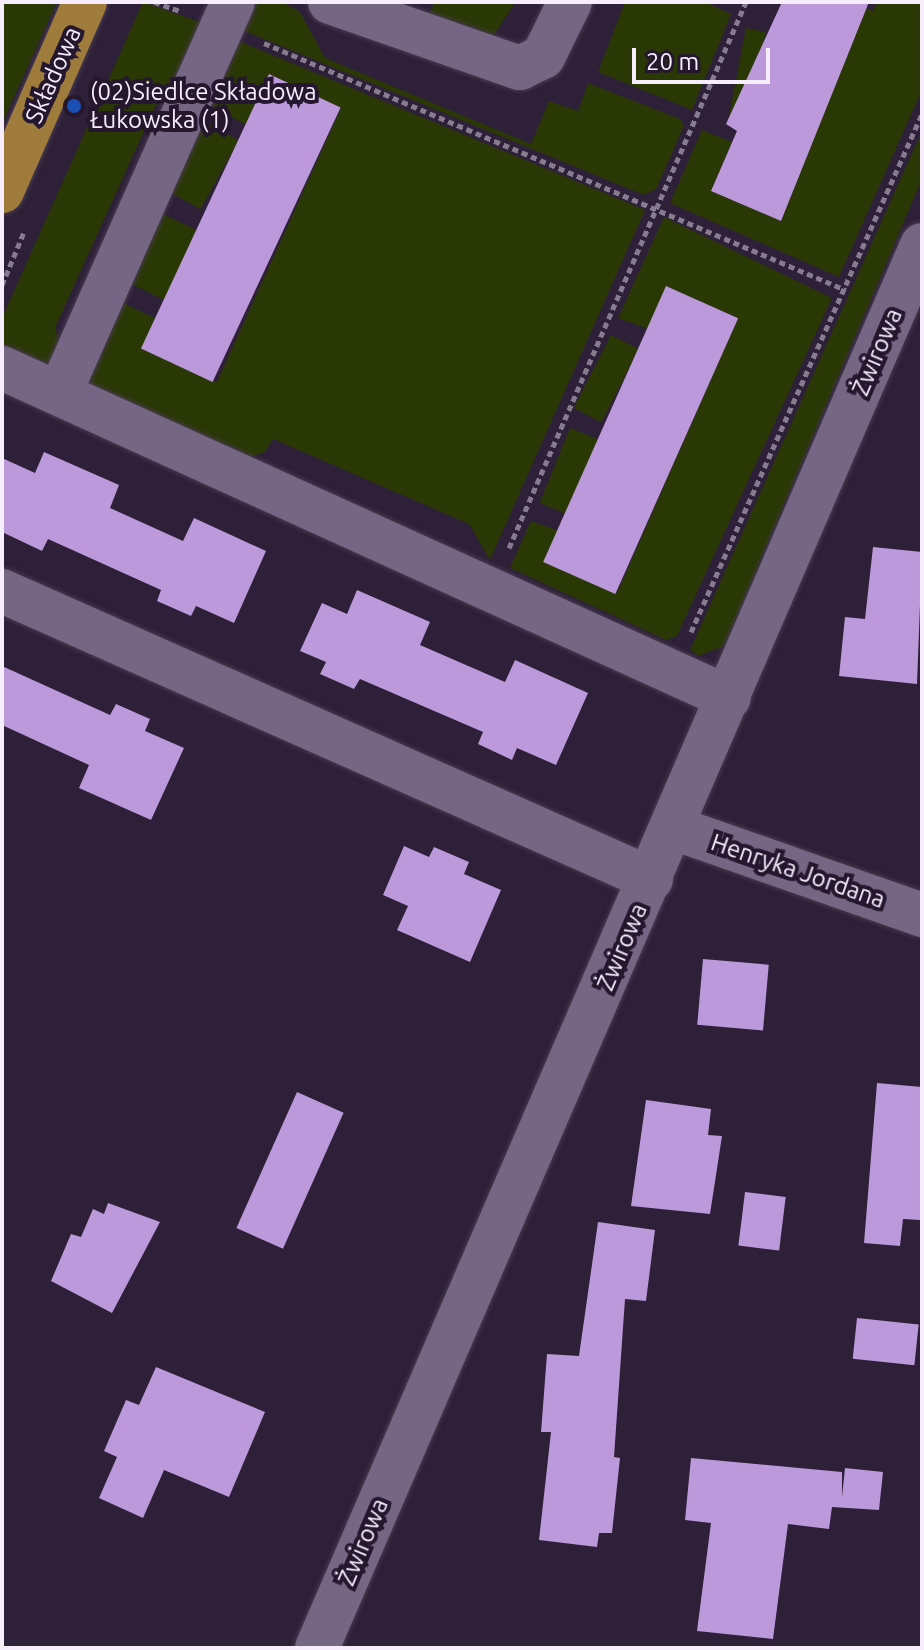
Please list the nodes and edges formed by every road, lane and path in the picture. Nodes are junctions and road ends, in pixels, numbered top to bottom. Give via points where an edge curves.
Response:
1 (85, 2) edge
2 (330, 2) edge
3 (570, 2) edge
4 (746, 2) edge
5 (228, 14) edge
6 (922, 114) edge
7 (2, 191) edge
8 (657, 206) junction
9 (922, 245) edge
10 (846, 290) junction
11 (2, 368) edge
12 (61, 390) junction
13 (504, 559) dead end
14 (2, 591) edge
15 (688, 638) dead end
16 (729, 698) junction
17 (674, 828) junction
18 (651, 879) junction
19 (922, 915) edge
20 (317, 1648) edge

1 - 7 main road, Składowa
2 - 3 street via 520,68 543,57
4 - 8 path
5 - 8 path
5 - 12 street
6 - 10 path
8 - 10 path
8 - 13 path
9 - 16 street, Żwirowa
10 - 15 path
11 - 12 street
12 - 16 street
14 - 18 street
16 - 17 street, Żwirowa
17 - 18 street, Żwirowa
17 - 19 street, Henryka Jordana
18 - 20 street, Żwirowa

